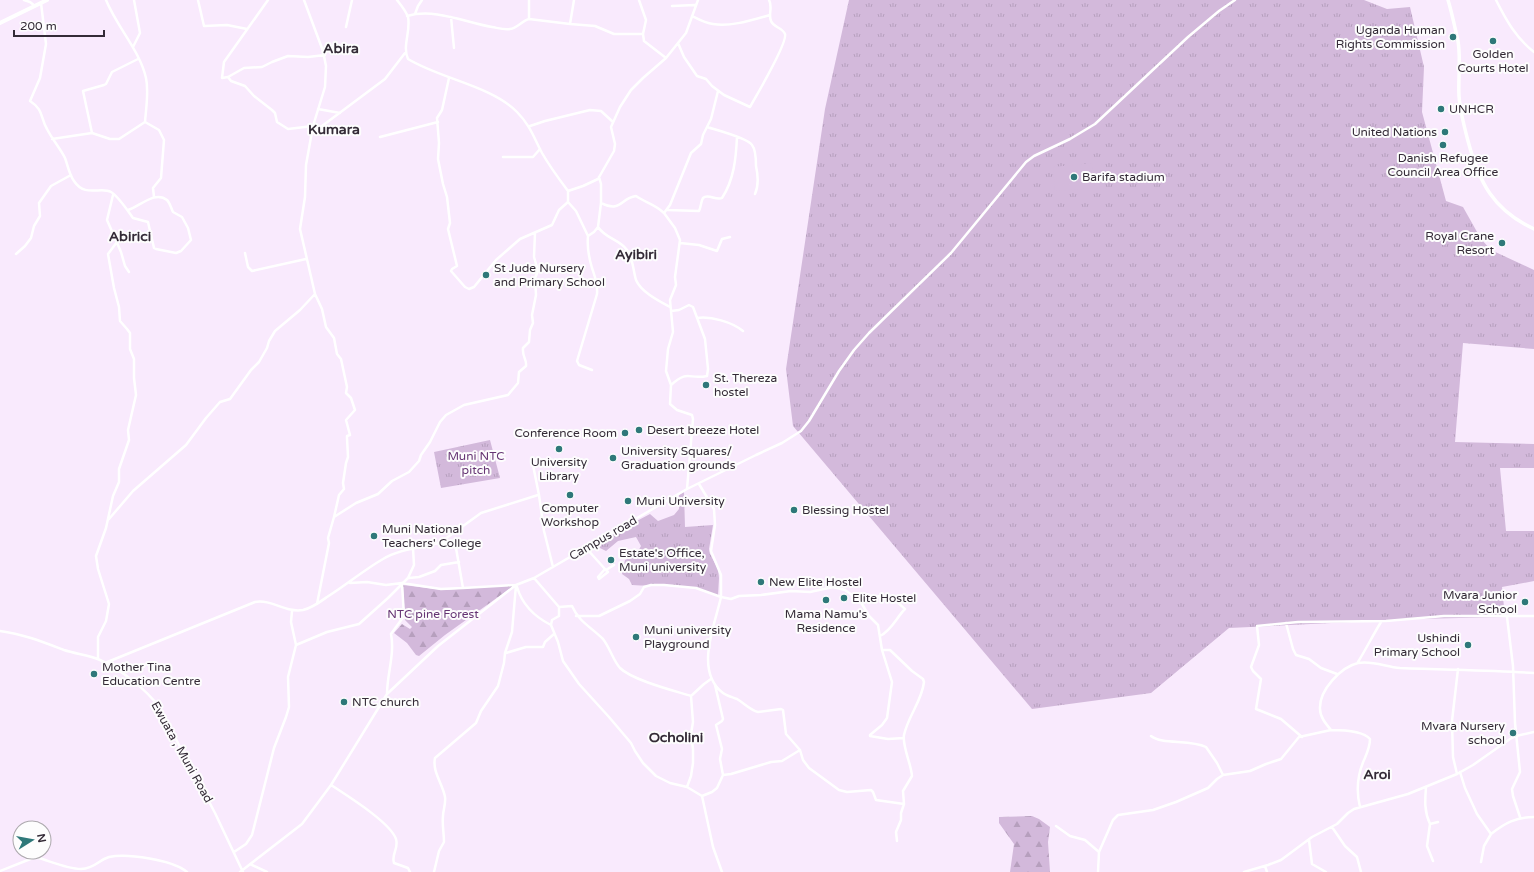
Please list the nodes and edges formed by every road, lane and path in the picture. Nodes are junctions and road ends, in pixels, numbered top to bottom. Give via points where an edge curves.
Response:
1 (24, 0) edge
2 (47, 0) edge
3 (106, 0) edge
4 (134, 0) edge
5 (198, 0) edge
6 (268, 0) edge
7 (304, 0) edge
8 (352, 0) edge
9 (398, 0) edge
10 (422, 0) edge
11 (529, 0) edge
12 (574, 0) edge
13 (639, 0) edge
14 (698, 0) edge
15 (769, 0) edge
16 (1235, 0) edge
17 (1448, 0) edge
18 (1496, 0) edge
19 (41, 3) junction
20 (695, 5) junction
21 (35, 6) junction
22 (672, 6) dead end
23 (415, 14) junction
24 (770, 15) junction
25 (407, 16) junction
26 (692, 16) junction
27 (451, 17) junction
28 (529, 19) junction
29 (0, 23) edge
30 (570, 24) junction
31 (346, 27) dead end
32 (247, 29) junction
33 (643, 34) junction
34 (678, 43) junction
35 (133, 48) junction
36 (454, 48) dead end
37 (406, 52) junction
38 (1534, 52) edge
39 (325, 55) junction
40 (666, 58) junction
41 (138, 59) junction
42 (228, 77) junction
43 (449, 78) junction
44 (718, 91) junction
45 (318, 109) junction
46 (340, 113) junction
47 (145, 122) junction
48 (438, 122) junction
49 (613, 122) junction
50 (313, 126) junction
51 (530, 126) junction
52 (707, 128) junction
53 (92, 134) junction
54 (380, 137) dead end
55 (737, 137) junction
56 (52, 139) junction
57 (540, 149) junction
58 (503, 157) dead end
59 (71, 175) junction
60 (599, 176) junction
61 (568, 191) junction
62 (755, 194) dead end
63 (114, 195) junction
64 (154, 198) junction
65 (568, 202) junction
66 (601, 203) junction
67 (128, 210) junction
68 (667, 210) junction
69 (664, 213) junction
70 (598, 227) junction
71 (1534, 229) edge
72 (535, 233) junction
73 (588, 236) junction
74 (730, 237) dead end
75 (116, 242) junction
76 (680, 243) junction
77 (245, 253) dead end
78 (16, 254) dead end
79 (306, 259) junction
80 (129, 272) dead end
81 (315, 294) junction
82 (670, 307) junction
83 (671, 311) junction
84 (697, 318) junction
85 (743, 331) dead end
86 (592, 370) dead end
87 (671, 385) junction
88 (535, 459) dead end
89 (698, 484) junction
90 (687, 489) junction
91 (538, 495) dead end
92 (334, 517) junction
93 (108, 521) junction
94 (441, 543) junction
95 (413, 548) junction
96 (586, 548) junction
97 (459, 562) junction
98 (614, 565) dead end
99 (553, 567) junction
100 (408, 578) junction
101 (534, 578) junction
102 (350, 582) junction
103 (402, 583) junction
104 (516, 585) junction
105 (463, 588) junction
106 (721, 597) junction
107 (856, 598) junction
108 (317, 604) junction
109 (559, 607) junction
110 (292, 611) junction
111 (576, 616) junction
112 (1534, 616) edge
113 (1507, 617) junction
114 (1381, 622) junction
115 (1286, 623) junction
116 (551, 625) junction
117 (0, 630) edge
118 (554, 634) junction
119 (880, 636) junction
120 (296, 645) junction
121 (882, 650) junction
122 (505, 653) junction
123 (98, 659) junction
124 (105, 663) junction
125 (1358, 663) junction
126 (1458, 669) junction
127 (1513, 672) junction
128 (1534, 673) edge
129 (1338, 674) junction
130 (712, 679) junction
131 (715, 684) junction
132 (387, 694) junction
133 (692, 696) junction
134 (1331, 730) junction
135 (1534, 732) edge
136 (1150, 736) dead end
137 (1516, 736) junction
138 (1302, 737) junction
139 (904, 738) junction
140 (800, 750) junction
141 (1460, 772) junction
142 (1457, 774) junction
143 (723, 775) junction
144 (1223, 775) junction
145 (330, 785) junction
146 (687, 787) junction
147 (1426, 787) junction
148 (702, 796) junction
149 (904, 804) junction
150 (1360, 807) junction
151 (1520, 817) junction
152 (1534, 817) edge
153 (1438, 822) dead end
154 (1430, 824) junction
155 (1056, 826) dead end
156 (1332, 827) junction
157 (1491, 834) junction
158 (1309, 840) junction
159 (898, 841) dead end
160 (234, 852) junction
161 (1099, 852) junction
162 (1433, 861) dead end
163 (1481, 862) dead end
164 (250, 864) junction
165 (1266, 869) edge
166 (242, 871) edge
167 (0, 872) edge
168 (187, 872) edge
169 (267, 872) edge
170 (410, 872) edge
171 (434, 872) edge
172 (722, 872) edge
173 (1098, 872) edge
174 (1244, 872) edge
175 (1263, 872) edge
176 (1326, 872) edge
177 (1361, 872) edge

1 - 21 street
2 - 19 main road
3 - 35 street
4 - 35 street via 140,33
5 - 32 street via 204,26 227,25
6 - 32 street
7 - 39 street
8 - 31 street
9 - 25 street
10 - 23 street
11 - 28 street
12 - 30 street
13 - 33 street via 646,20
14 - 20 street
15 - 24 street
16 - 89 street, Campus road via 1188,37 1095,124 1030,158 952,253 854,350 810,421 801,431 792,438
17 - 71 main road via 1458,42 1461,112 1476,170 1494,200 1522,224
18 - 38 street via 1515,34
19 - 21 main road
19 - 56 street via 46,44 40,78 30,100 42,113
20 - 22 street
20 - 26 street
21 - 29 main road
23 - 25 street
23 - 27 street
24 - 26 street via 744,22 718,24
24 - 44 street via 772,23 785,35 782,48 750,107
25 - 37 street
26 - 34 street via 686,33
27 - 28 street via 507,29 515,28
27 - 36 street
28 - 30 street
30 - 33 street via 595,26 614,34
32 - 42 street via 223,65 222,78
33 - 40 street via 644,41
34 - 40 street
34 - 44 street via 697,76 706,79
35 - 41 street
37 - 43 street via 410,60
37 - 46 street via 385,79
39 - 42 street via 288,56 262,67 244,68
39 - 45 street via 326,81
40 - 49 street via 632,90
41 - 47 street via 146,80
41 - 53 street via 112,72 104,86 83,91
42 - 50 street via 231,81 245,86 272,110 276,122 286,129
43 - 48 street via 442,110 437,116
43 - 51 street via 479,88 508,104
44 - 52 street
45 - 46 street
45 - 50 street
46 - 50 street via 319,129
47 - 53 street via 119,139
47 - 64 street via 159,130 164,140 161,178 153,188
48 - 54 street
48 - 72 street via 439,168 447,196 450,223 448,229 457,266 451,271 460,282 467,289 472,288 509,248 524,236
49 - 51 street via 601,111 590,110
49 - 60 street via 611,129 614,151
50 - 79 street via 305,169 305,196 300,228
51 - 57 street
52 - 55 street
52 - 68 street via 701,144 691,153
53 - 56 street
55 - 62 street via 747,140 753,146 758,178
55 - 68 street via 736,158 722,198 705,197 699,211
56 - 59 street via 64,157
57 - 58 street via 532,157
57 - 61 street
59 - 63 street via 76,184 85,190 106,190
59 - 78 street via 53,184 39,203 40,216 31,238
60 - 61 street via 594,182
60 - 66 street
61 - 65 street
63 - 67 street
63 - 75 street via 106,220
64 - 67 street
64 - 67 street via 167,200 173,212 182,217 188,228 191,240 178,253 154,248 148,222 132,218
65 - 72 street via 559,210 552,225
65 - 73 street via 576,211
66 - 69 street via 612,207 618,206 630,197 636,196 654,204
66 - 70 street
68 - 69 street
69 - 76 street via 675,228
70 - 73 street
70 - 82 street via 604,235 615,239 627,250 641,288
72 - 92 street via 534,257 538,271 535,278 533,323 529,342 523,348 526,366 519,372 516,387 505,397 464,405 446,414 419,461 409,472 392,481 378,494 356,503
73 - 86 street via 590,261 598,286 577,363
74 - 76 street via 722,239 717,251 699,245
75 - 80 street
75 - 93 street via 108,254 120,321 130,333 136,395 128,430 129,440 119,469 119,482
76 - 82 street via 676,285
77 - 79 street via 248,267 252,271
79 - 81 street
81 - 92 street via 326,327 334,338 347,387 346,393 351,398 355,410 346,420 350,435 347,436 348,457 344,489 339,495
81 - 93 street via 275,331 259,362 250,370 230,399 220,402 186,444 133,491
82 - 83 street
83 - 84 street via 689,305 693,307
83 - 87 street via 673,332 666,371
84 - 85 street via 707,317
84 - 87 street via 705,342 708,375 681,377
87 - 90 street via 672,407 689,413 693,419
88 - 99 street via 532,460
89 - 90 street, Campus road
89 - 106 street via 714,509 715,525 711,551 721,575
90 - 96 street, Campus road
91 - 94 street via 481,513
92 - 108 street
93 - 123 street via 96,559 109,604 106,621 98,637
94 - 95 street
94 - 97 street via 451,544 456,548
95 - 100 street via 414,565
95 - 102 street via 385,558
96 - 98 street via 605,570 598,577 600,579 608,572 606,570
96 - 99 street, Campus road
97 - 100 street via 441,565 435,571
97 - 105 street
99 - 101 street, Campus road
100 - 103 street
101 - 104 street, Campus road
101 - 109 street
102 - 103 street
102 - 108 street
103 - 105 street via 441,589
103 - 120 street via 359,624 327,632
103 - 132 street via 404,616 390,634 392,650
104 - 105 street
104 - 116 street via 520,597 531,611
104 - 122 street via 512,632
104 - 132 street via 438,646
106 - 107 street via 732,599 740,596 807,592 833,587 845,590
106 - 111 street via 696,588 651,585 644,587 640,594 630,601 599,616
106 - 130 street via 708,652 708,667
107 - 119 street via 878,625
107 - 119 street via 887,596 905,609 890,630
108 - 110 street via 303,610
109 - 111 street via 572,606
109 - 116 street via 559,616 552,620
110 - 120 street via 291,622
110 - 124 street via 267,602 255,602
111 - 133 street via 603,640 624,671 663,688
112 - 113 street
113 - 114 street via 1444,616
113 - 127 street
114 - 115 street
114 - 125 street
115 - 129 street via 1296,655
115 - 138 street via 1257,626 1259,645 1251,667 1262,681 1256,708 1285,722
116 - 118 street
117 - 123 street, Ewuata , Muni Road
118 - 122 street via 543,647 526,647
118 - 146 street via 563,661 578,684 618,727 643,763 662,781
119 - 121 street
120 - 160 street via 288,677 289,707 274,748 252,836
121 - 139 street via 890,650 924,682 909,718
121 - 139 street via 892,686 887,718 870,736
122 - 171 street via 498,686 476,722 435,758 435,768 445,799 442,828 444,842
123 - 124 street, Ewuata , Muni Road
124 - 160 street, Ewuata , Muni Road via 137,683 154,700
125 - 126 street via 1376,663 1398,668
125 - 129 street
126 - 127 street
126 - 142 street via 1452,721 1453,757
127 - 128 street
127 - 137 street
129 - 134 street via 1326,690 1320,705 1321,714
130 - 131 street
130 - 133 street
131 - 140 street via 724,694 737,699 754,711 783,710 786,734
131 - 143 street via 723,719 716,725 722,749 720,759
132 - 145 street
133 - 146 street via 693,763
134 - 138 street
134 - 150 street via 1346,730 1370,739 1357,786
135 - 137 street
136 - 144 street via 1158,740 1186,742 1206,747
137 - 141 street
137 - 151 street via 1520,772 1512,789
138 - 144 street via 1281,759 1250,771
139 - 149 street via 912,776 903,791
140 - 143 street via 782,761
140 - 149 street via 806,765 839,790 871,790 876,800
141 - 142 street
141 - 157 street via 1476,814
142 - 147 street
143 - 148 street via 717,788
144 - 161 street via 1208,788 1176,802 1153,810 1118,815 1113,820
145 - 164 street via 302,824
145 - 170 street via 390,829 397,844 393,856 394,863 408,868
146 - 148 street
147 - 150 street
147 - 154 street via 1425,805
148 - 172 street via 713,847
149 - 159 street via 896,832
150 - 156 street via 1348,813
151 - 152 street
151 - 157 street via 1504,824
153 - 154 street
154 - 162 street via 1427,846
155 - 161 street via 1070,836 1085,840
156 - 158 street
156 - 177 street via 1345,846 1357,857
157 - 163 street via 1484,846
158 - 165 street
158 - 176 street via 1312,864
160 - 166 street, Ewuata , Muni Road
161 - 173 street
164 - 166 street
164 - 169 street
165 - 174 street
165 - 175 street
167 - 168 street via 33,858 81,869 95,866 108,857 127,855 175,865

